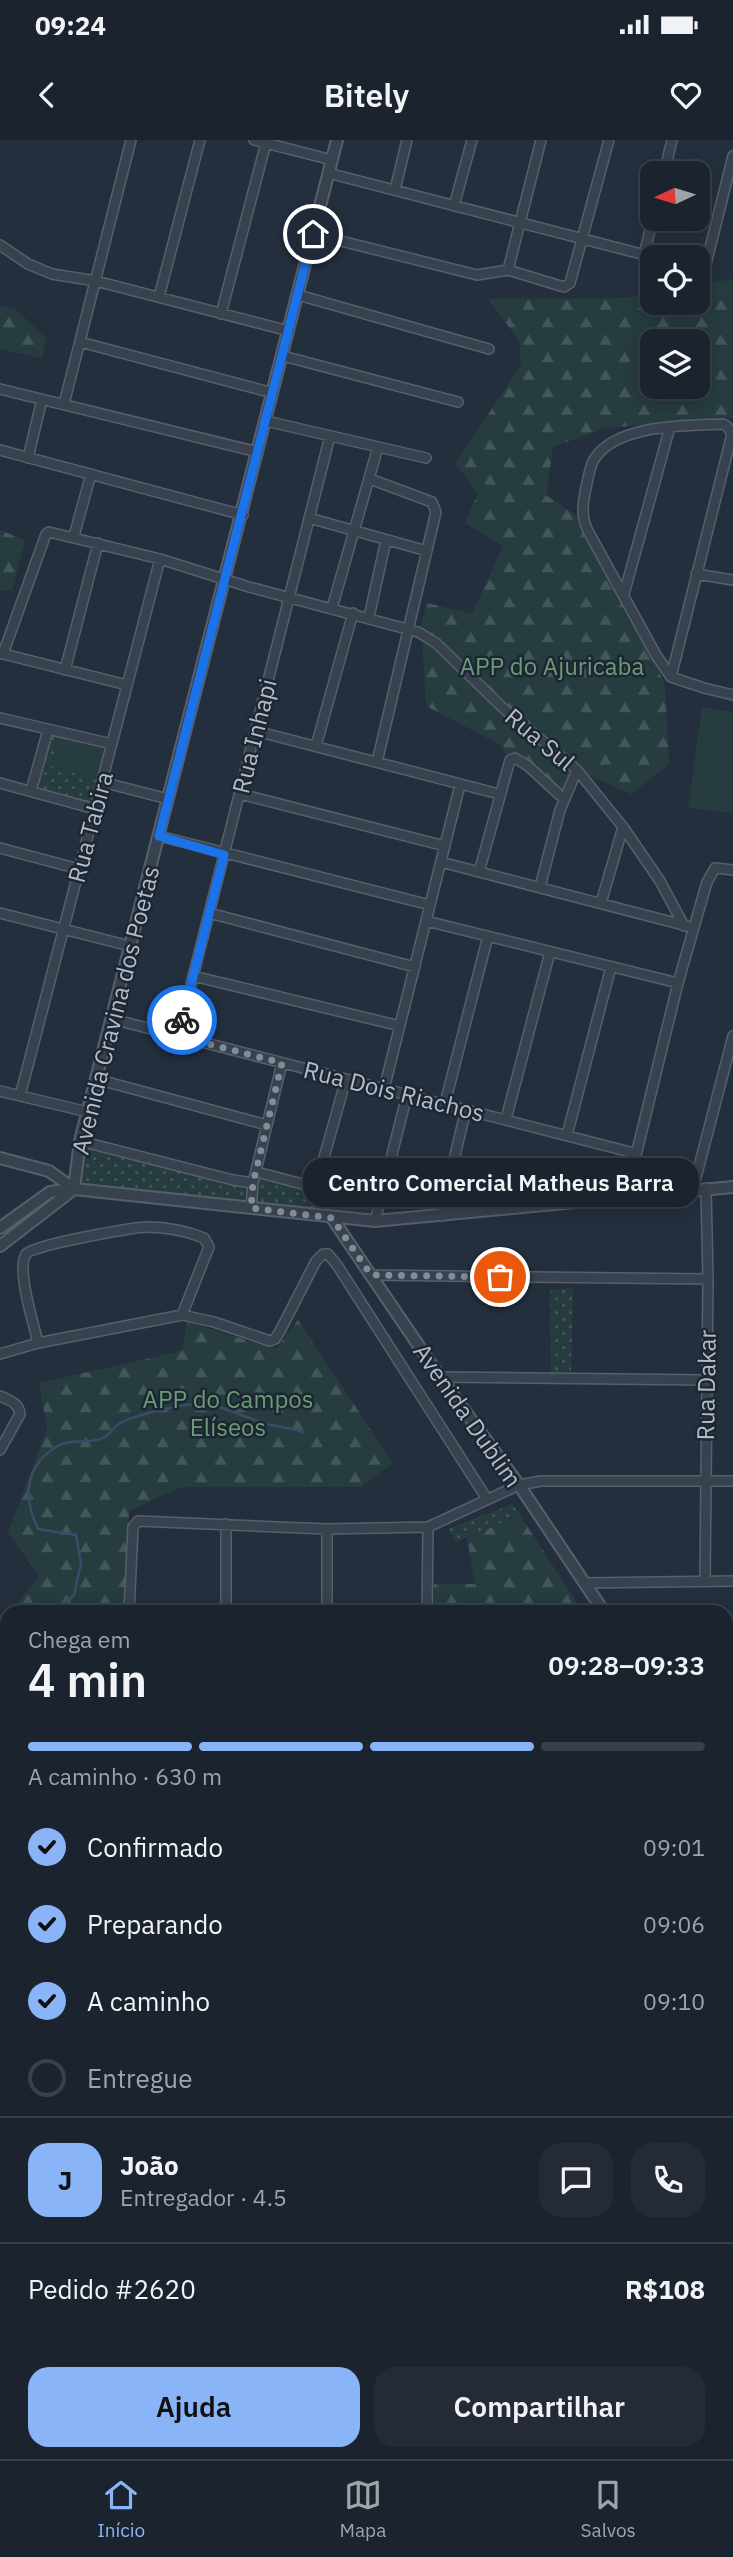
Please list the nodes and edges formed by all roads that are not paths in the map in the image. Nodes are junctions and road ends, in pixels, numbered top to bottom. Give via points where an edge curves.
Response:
1 (131, 140) edge
2 (200, 140) edge
3 (254, 140) edge
4 (337, 140) edge
5 (407, 140) edge
6 (472, 140) edge
7 (541, 140) edge
8 (608, 140) edge
9 (672, 140) edge
10 (266, 143) junction
11 (733, 156) edge
12 (332, 160) junction
13 (667, 161) edge
14 (328, 173) junction
15 (395, 190) junction
16 (454, 206) junction
17 (519, 222) junction
18 (313, 234) junction
19 (582, 239) junction
20 (0, 245) edge
21 (708, 245) edge
22 (640, 254) edge
23 (508, 270) junction
24 (96, 281) junction
25 (298, 295) junction
26 (159, 297) junction
27 (221, 314) junction
28 (289, 331) junction
29 (80, 342) junction
30 (489, 349) dead end
31 (283, 356) junction
32 (0, 389) edge
33 (273, 393) junction
34 (42, 399) junction
35 (458, 402) dead end
36 (64, 404) junction
37 (266, 421) junction
38 (670, 427) junction
39 (732, 434) edge
40 (330, 436) junction
41 (378, 447) junction
42 (0, 450) edge
43 (258, 452) junction
44 (28, 458) junction
45 (426, 458) dead end
46 (91, 474) junction
47 (370, 479) junction
48 (243, 515) junction
49 (309, 518) junction
50 (355, 530) junction
51 (74, 536) junction
52 (386, 540) junction
53 (98, 544) junction
54 (427, 551) junction
55 (160, 559) junction
56 (696, 574) junction
57 (225, 580) junction
58 (733, 580) edge
59 (624, 594) junction
60 (290, 598) junction
61 (332, 608) junction
62 (353, 614) junction
63 (369, 617) junction
64 (410, 629) junction
65 (1, 654) edge
66 (65, 670) junction
67 (671, 677) junction
68 (127, 685) junction
69 (733, 694) edge
70 (0, 718) edge
71 (48, 730) junction
72 (256, 731) junction
73 (112, 744) junction
74 (316, 746) junction
75 (377, 762) junction
76 (577, 770) junction
77 (102, 782) junction
78 (0, 783) edge
79 (460, 785) junction
80 (31, 791) junction
81 (240, 794) junction
82 (499, 794) junction
83 (169, 799) junction
84 (564, 799) junction
85 (95, 809) junction
86 (623, 827) junction
87 (159, 836) junction
88 (445, 846) junction
89 (0, 848) edge
90 (224, 855) junction
91 (441, 862) junction
92 (79, 869) junction
93 (733, 870) edge
94 (479, 872) junction
95 (540, 887) junction
96 (601, 903) junction
97 (430, 905) junction
98 (209, 914) junction
99 (1, 915) edge
100 (426, 921) junction
101 (689, 927) junction
102 (64, 930) junction
103 (488, 936) junction
104 (130, 946) junction
105 (550, 951) junction
106 (415, 967) junction
107 (611, 967) junction
108 (194, 976) junction
109 (678, 983) junction
110 (112, 1019) junction
111 (400, 1026) junction
112 (178, 1036) junction
113 (733, 1036) edge
114 (282, 1063) junction
115 (96, 1079) junction
116 (346, 1079) junction
117 (384, 1089) junction
118 (0, 1090) edge
119 (407, 1095) junction
120 (20, 1096) junction
121 (445, 1103) junction
122 (466, 1110) junction
123 (88, 1112) junction
124 (506, 1119) junction
125 (267, 1125) junction
126 (566, 1135) junction
127 (80, 1141) junction
128 (634, 1153) junction
129 (0, 1158) edge
130 (257, 1172) junction
131 (451, 1173) junction
132 (253, 1183) junction
133 (384, 1185) junction
134 (316, 1186) junction
135 (733, 1187) edge
136 (706, 1188) junction
137 (74, 1189) junction
138 (693, 1189) junction
139 (626, 1196) junction
140 (445, 1198) junction
141 (562, 1202) junction
142 (378, 1204) junction
143 (251, 1208) junction
144 (443, 1216) junction
145 (332, 1218) junction
146 (375, 1221) junction
147 (0, 1228) edge
148 (0, 1246) edge
149 (371, 1275) junction
150 (708, 1279) junction
151 (182, 1315) junction
152 (38, 1343) junction
153 (0, 1354) edge
154 (440, 1377) junction
155 (706, 1380) junction
156 (4, 1398) edge
157 (0, 1450) edge
158 (706, 1481) junction
159 (733, 1481) edge
160 (519, 1486) junction
161 (487, 1499) junction
162 (226, 1524) junction
163 (428, 1527) junction
164 (327, 1530) junction
165 (705, 1581) junction
166 (733, 1581) edge
167 (584, 1583) junction
168 (129, 1605) edge
169 (226, 1605) edge
170 (327, 1605) edge
171 (428, 1605) edge
172 (599, 1605) edge

1 - 24 street
2 - 26 street
3 - 10 street
4 - 12 street, Avenida Cravina dos Poetas
5 - 15 street
6 - 16 street
7 - 17 street
8 - 19 street
9 - 13 street
10 - 12 street
10 - 27 street
11 - 21 street
12 - 14 street, Avenida Cravina dos Poetas
14 - 15 street
14 - 18 street, Avenida Cravina dos Poetas
15 - 16 street
16 - 17 street
17 - 19 street
17 - 23 street
18 - 23 street via 477,275
18 - 25 street, Avenida Cravina dos Poetas
19 - 22 street
19 - 23 street via 568,286
20 - 24 street via 52,274
24 - 26 street
24 - 29 street
25 - 28 street, Avenida Cravina dos Poetas
25 - 30 street
26 - 27 street
27 - 28 street
28 - 31 street, Avenida Cravina dos Poetas
29 - 33 street
29 - 36 street
31 - 33 street, Avenida Cravina dos Poetas
31 - 35 street
32 - 34 street
33 - 37 street, Avenida Cravina dos Poetas
34 - 36 street
34 - 44 street
36 - 43 street
37 - 40 street
37 - 43 street, Avenida Cravina dos Poetas
38 - 39 street via 723,424
38 - 59 street
38 - 59 street via 622,437 601,450 589,474 583,520
39 - 56 street
40 - 41 street
40 - 49 street, Rua Inhapi
41 - 45 street
41 - 47 street
42 - 44 street
43 - 48 street, Avenida Cravina dos Poetas
44 - 46 street
46 - 48 street
46 - 51 street
47 - 50 street
47 - 54 street via 432,502 436,518
48 - 57 street, Avenida Cravina dos Poetas
49 - 50 street
49 - 60 street, Rua Inhapi
50 - 52 street
50 - 61 street
51 - 53 street, Rua Sul
51 - 65 street, Rua Sul via 46,534
52 - 54 street
52 - 63 street
53 - 55 street, Rua Sul
53 - 66 street
54 - 64 street
55 - 57 street, Rua Sul
55 - 68 street, Rua Tabira
56 - 58 street
56 - 67 street
57 - 60 street, Rua Sul
57 - 83 street, Avenida Cravina dos Poetas
59 - 67 street
60 - 61 street, Rua Sul
60 - 72 street, Rua Inhapi
61 - 62 street, Rua Sul
62 - 63 street, Rua Sul
62 - 74 street
63 - 64 street, Rua Sul
64 - 75 street
64 - 76 street, Rua Sul via 436,643 486,693
65 - 66 street
66 - 68 street
67 - 69 street
68 - 73 street, Rua Tabira
70 - 71 street
71 - 73 street
71 - 80 street
72 - 74 street
72 - 81 street, Rua Inhapi
73 - 77 street, Rua Tabira
74 - 75 street
75 - 79 street
76 - 84 street
76 - 86 street, Rua Sul
77 - 83 street
77 - 85 street, Rua Tabira
78 - 80 street
79 - 82 street
79 - 88 street
80 - 85 street
81 - 88 street
81 - 90 street, Rua Inhapi
82 - 84 street via 510,760 516,758
82 - 94 street
83 - 87 street, Avenida Cravina dos Poetas
84 - 95 street
85 - 92 street, Rua Tabira
86 - 96 street
86 - 101 street, Rua Sul
87 - 90 street
87 - 104 street, Avenida Cravina dos Poetas
88 - 91 street
89 - 92 street
90 - 97 street
90 - 98 street, Rua Inhapi
91 - 94 street
91 - 97 street
92 - 102 street, Rua Tabira
93 - 101 street via 712,870
94 - 95 street
95 - 96 street
96 - 101 street
97 - 100 street
98 - 106 street
98 - 108 street, Rua Inhapi
99 - 102 street
100 - 103 street
100 - 106 street
101 - 109 street
102 - 104 street
102 - 120 street, Rua Tabira
103 - 105 street
103 - 121 street
104 - 110 street, Avenida Cravina dos Poetas
105 - 107 street
105 - 124 street
106 - 111 street
107 - 109 street
107 - 126 street
108 - 111 street
108 - 112 street, Rua Inhapi
109 - 128 street
110 - 112 street, Rua Dois Riachos
110 - 115 street, Avenida Cravina dos Poetas
111 - 117 street
112 - 114 street, Rua Dois Riachos
113 - 138 street
114 - 116 street, Rua Dois Riachos
114 - 125 street
115 - 123 street, Avenida Cravina dos Poetas
115 - 125 street
116 - 117 street, Rua Dois Riachos
116 - 134 street
117 - 119 street, Rua Dois Riachos
118 - 120 street
119 - 121 street, Rua Dois Riachos
119 - 133 street
120 - 123 street
121 - 122 street, Rua Dois Riachos
122 - 124 street, Rua Dois Riachos
122 - 131 street
123 - 127 street, Avenida Cravina dos Poetas
124 - 126 street, Rua Dois Riachos
125 - 130 street
126 - 128 street, Rua Dois Riachos
127 - 132 street
127 - 137 street, Avenida Cravina dos Poetas
128 - 139 street
129 - 137 street via 50,1171
130 - 132 street
130 - 134 street
131 - 140 street
131 - 141 street
132 - 143 street
133 - 140 street
133 - 142 street
134 - 142 street
135 - 136 street
136 - 138 street
136 - 150 street, Rua Dakar
137 - 143 street
137 - 147 street via 50,1192
137 - 148 street
138 - 139 street
139 - 141 street
140 - 144 street
141 - 144 street
142 - 146 street
143 - 145 street
144 - 146 street
145 - 146 street
145 - 149 street, Avenida Dublim
149 - 150 street
149 - 154 street, Avenida Dublim
150 - 155 street, Rua Dakar
151 - 152 street
151 - 152 street via 206,1255 208,1243 201,1236 145,1227 73,1239 31,1250 25,1258 23,1273
151 - 161 street via 266,1342 275,1339 316,1261 328,1254
152 - 153 street
154 - 155 street
154 - 160 street, Avenida Dublim
155 - 158 street, Rua Dakar
156 - 157 street via 18,1406 20,1414
158 - 159 street
158 - 160 street via 541,1481
158 - 165 street, Rua Dakar
160 - 161 street
160 - 167 street, Avenida Dublim
161 - 163 street
162 - 164 street
162 - 168 street via 138,1521 133,1525
162 - 169 street
163 - 164 street
163 - 171 street
164 - 170 street
165 - 166 street
165 - 167 street
167 - 172 street, Avenida Dublim

